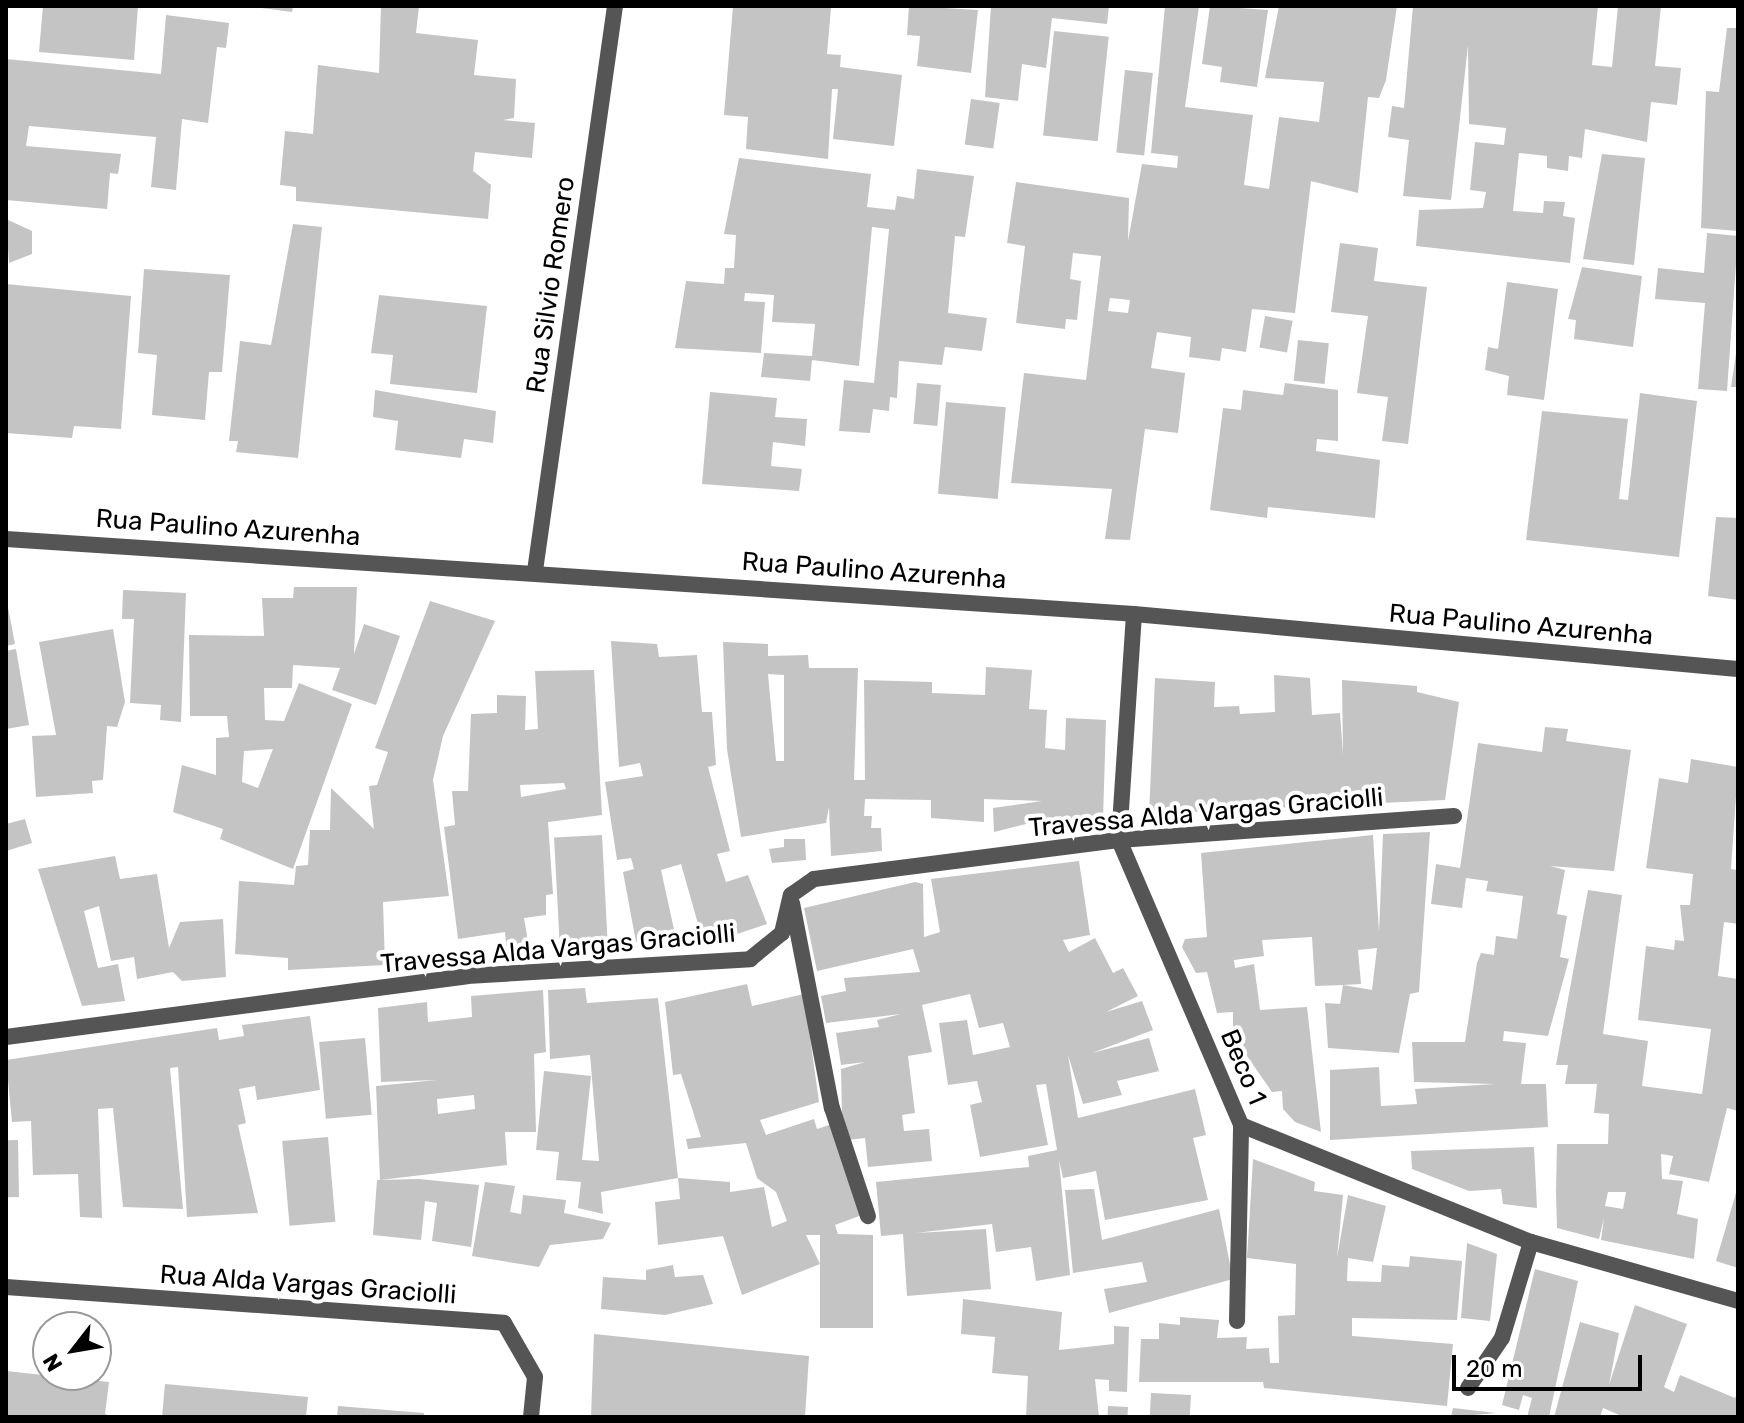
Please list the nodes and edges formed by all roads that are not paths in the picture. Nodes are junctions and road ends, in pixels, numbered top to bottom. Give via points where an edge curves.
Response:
1 (615, 6) edge
2 (6, 539) edge
3 (535, 571) junction
4 (1134, 614) junction
5 (1738, 669) edge
6 (1454, 816) dead end
7 (1119, 840) junction
8 (791, 895) junction
9 (6, 1037) edge
10 (1241, 1125) junction
11 (868, 1216) dead end
12 (1531, 1242) junction
13 (6, 1287) edge
14 (1738, 1301) edge
15 (1237, 1321) dead end
16 (1468, 1388) dead end
17 (531, 1417) edge

1 - 3 street, Rua Silvio Romero
2 - 3 street, Rua Paulino Azurenha
3 - 4 street, Rua Paulino Azurenha
4 - 5 street, Rua Paulino Azurenha
4 - 7 street, Beco 1
6 - 7 street, Travessa Alda Vargas Graciolli
7 - 8 street, Travessa Alda Vargas Graciolli via 814,879
7 - 10 street, Beco 1
8 - 9 street, Travessa Alda Vargas Graciolli via 782,933 750,959 467,976
8 - 11 street via 832,1108
10 - 12 street, Beco 1
10 - 15 street
12 - 14 street, Beco 1
12 - 16 street via 1502,1338
13 - 17 street, Rua Alda Vargas Graciolli via 504,1323 535,1377

